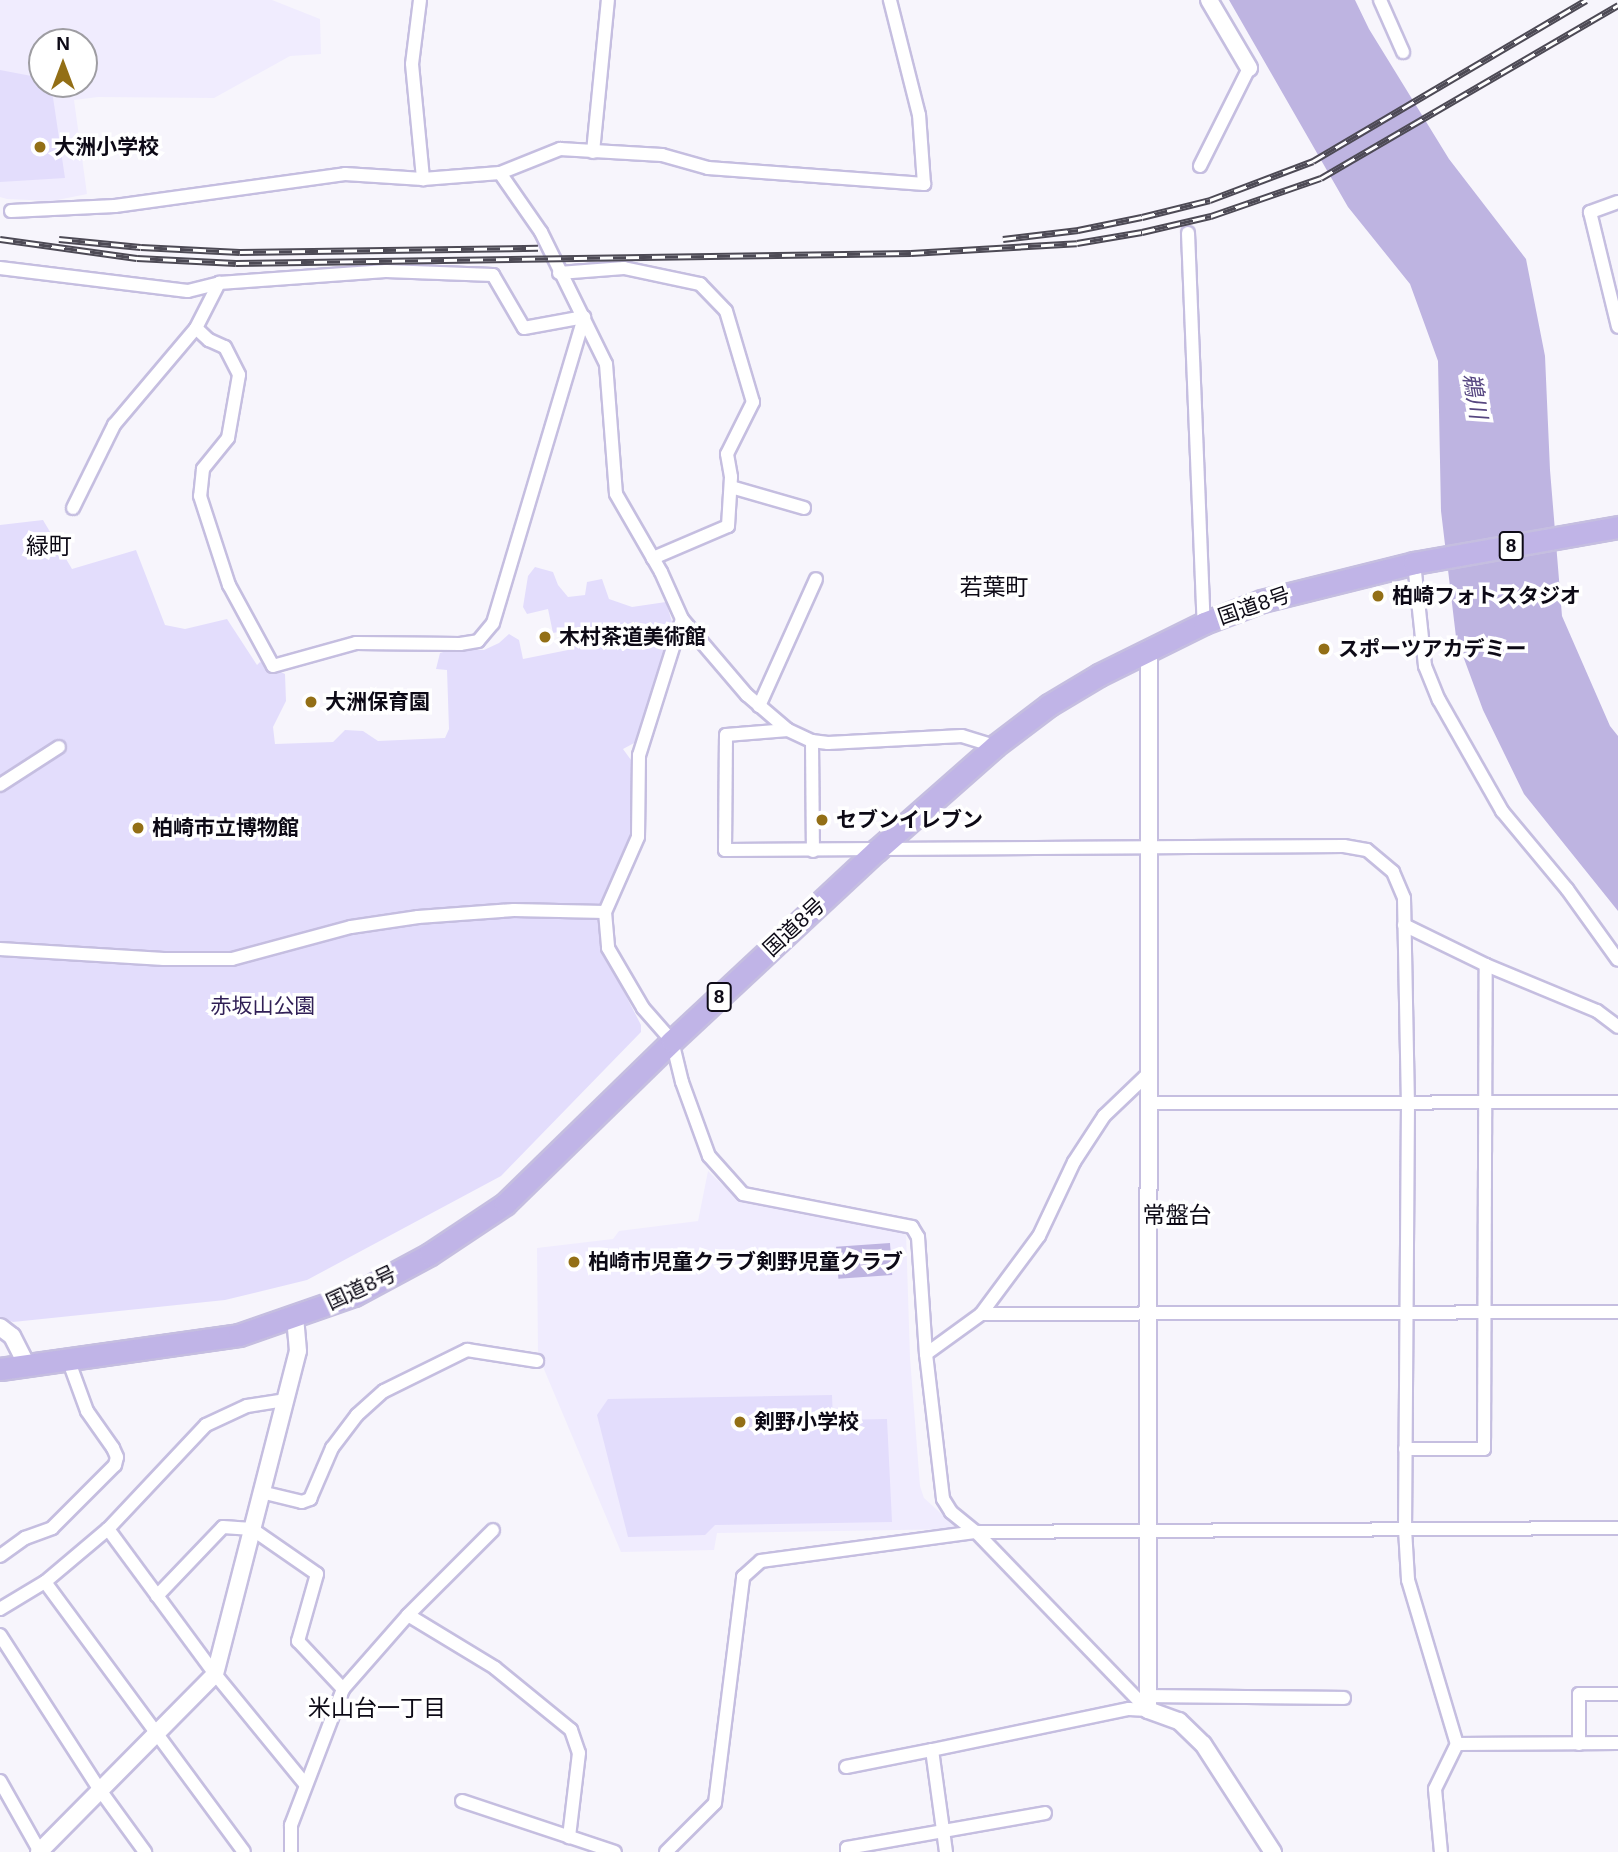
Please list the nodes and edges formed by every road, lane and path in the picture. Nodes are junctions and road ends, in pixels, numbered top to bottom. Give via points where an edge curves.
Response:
1 (420, 0) edge
2 (608, 0) edge
3 (890, 0) edge
4 (1209, 0) edge
5 (1380, 0) edge
6 (1403, 52) dead end
7 (1249, 68) joint
8 (593, 152) junction
9 (1200, 166) dead end
10 (500, 173) junction
11 (423, 179) junction
12 (1618, 202) edge
13 (11, 211) dead end
14 (1188, 233) dead end
15 (0, 268) edge
16 (559, 273) junction
17 (219, 283) junction
18 (584, 317) junction
19 (1618, 327) edge
20 (196, 328) junction
21 (731, 486) junction
22 (73, 508) dead end
23 (804, 508) dead end
24 (1612, 528) edge
25 (653, 558) junction
26 (1415, 562) junction
27 (816, 579) dead end
28 (682, 619) junction
29 (1204, 623) junction
30 (1149, 649) junction
31 (759, 706) junction
32 (788, 730) junction
33 (812, 741) junction
34 (995, 746) junction
35 (59, 747) dead end
36 (0, 785) edge
37 (1148, 845) junction
38 (813, 851) junction
39 (876, 851) junction
40 (605, 912) junction
41 (1404, 925) junction
42 (0, 949) edge
43 (1618, 960) edge
44 (1486, 965) junction
45 (1618, 1027) edge
46 (672, 1041) junction
47 (1149, 1073) junction
48 (1408, 1101) junction
49 (1487, 1101) junction
50 (1618, 1101) edge
51 (1149, 1103) junction
52 (1406, 1311) junction
53 (1487, 1311) junction
54 (1618, 1312) edge
55 (981, 1314) junction
56 (1149, 1315) junction
57 (295, 1317) junction
58 (0, 1327) edge
59 (926, 1354) junction
60 (68, 1359) junction
61 (537, 1361) dead end
62 (27, 1366) junction
63 (0, 1369) edge
64 (285, 1400) junction
65 (1405, 1449) junction
66 (261, 1492) junction
67 (1618, 1528) edge
68 (108, 1529) junction
69 (252, 1529) junction
70 (1405, 1529) junction
71 (493, 1530) dead end
72 (1150, 1531) junction
73 (976, 1532) junction
74 (0, 1556) edge
75 (45, 1581) junction
76 (158, 1596) junction
77 (0, 1609) edge
78 (408, 1615) junction
79 (0, 1635) edge
80 (215, 1674) junction
81 (343, 1689) junction
82 (1618, 1694) edge
83 (1344, 1698) dead end
84 (1148, 1703) junction
85 (160, 1733) junction
86 (1618, 1743) edge
87 (1457, 1744) junction
88 (1578, 1744) junction
89 (932, 1749) junction
90 (846, 1767) dead end
91 (0, 1781) edge
92 (305, 1784) junction
93 (100, 1790) junction
94 (462, 1801) dead end
95 (1045, 1813) dead end
96 (942, 1832) junction
97 (569, 1837) junction
98 (39, 1852) edge
99 (145, 1852) edge
100 (244, 1852) edge
101 (291, 1852) edge
102 (615, 1852) edge
103 (666, 1852) edge
104 (848, 1852) edge
105 (946, 1852) edge
106 (1273, 1852) edge
107 (1441, 1852) edge

1 - 11 street via 412,64
2 - 8 street
3 - 8 street via 919,115 924,184 708,168 662,155
4 - 7 street
5 - 6 street
7 - 9 street
8 - 10 street via 560,149
10 - 11 street
10 - 16 street via 541,232
11 - 13 street via 345,174 128,204
12 - 19 street via 1590,212
14 - 29 street
15 - 17 street via 188,291
16 - 18 street
16 - 21 street via 624,268 700,284 726,311 753,402 727,454
17 - 18 street via 386,271 493,275 524,328
17 - 20 street
18 - 20 street via 493,623 478,641 356,643 273,666 229,584 200,496 203,469 228,438 239,374 225,347
18 - 25 street via 606,364 616,494
20 - 22 street via 114,425
21 - 23 street
21 - 25 street via 728,526
24 - 26 highway, 国道8号 / 8
25 - 28 street
26 - 29 highway, 国道8号 / 8 via 1274,598
26 - 43 street via 1425,666 1439,700 1502,811
27 - 31 street
28 - 31 street
28 - 40 street via 639,755 638,837
29 - 30 highway, 国道8号 / 8
30 - 34 highway, 国道8号 / 8 via 1049,705
30 - 37 street
31 - 32 street
32 - 33 street
32 - 38 street via 726,735 724,850
33 - 34 street via 961,736
33 - 38 street
34 - 39 highway, 国道8号 / 8
35 - 36 street
37 - 39 street
37 - 41 street via 1367,850 1393,872 1404,898
37 - 47 street
38 - 39 street
39 - 46 highway, 国道8号 / 8
40 - 42 street via 514,910 418,917 351,927 232,959
40 - 46 street via 608,948 643,1008
41 - 44 street
41 - 48 street
44 - 45 street via 1597,1011
44 - 49 street
46 - 57 highway, 国道8号 / 8 via 505,1204 429,1254 354,1295
46 - 59 street via 709,1156 743,1194 912,1227 918,1237
47 - 51 street
47 - 55 street via 1104,1116 1074,1162 1039,1236
48 - 49 street
48 - 51 street
48 - 52 street
49 - 50 street
49 - 53 street
51 - 56 street
52 - 53 street
52 - 56 street
52 - 65 street
53 - 54 street
53 - 65 street via 1485,1449
55 - 56 street
55 - 59 street
56 - 72 street
57 - 60 highway, 国道8号 / 8 via 239,1335
57 - 64 street via 298,1352
58 - 62 street via 12,1336
59 - 73 street via 943,1499 951,1512
60 - 62 highway, 国道8号 / 8
60 - 74 street via 86,1411 117,1457 115,1465 52,1528 25,1538
61 - 66 street via 467,1350 384,1391 357,1415 332,1448 310,1499 302,1502
62 - 63 highway, 国道8号 / 8
64 - 66 street
64 - 68 street via 247,1406 206,1425
65 - 70 street
66 - 69 street
67 - 70 street
68 - 75 street
68 - 76 street
69 - 76 street via 223,1527
69 - 80 street
69 - 81 street via 317,1574 298,1641
70 - 72 street
70 - 87 street via 1408,1580
71 - 78 street
72 - 73 street
72 - 84 street
73 - 84 street
73 - 103 street via 761,1561 743,1577 715,1803
75 - 77 street
75 - 85 street
76 - 80 street
78 - 81 street
78 - 97 street via 495,1668 571,1730 579,1753
79 - 93 street
80 - 85 street
80 - 92 street
81 - 92 street
82 - 88 street via 1579,1694
83 - 84 street
84 - 89 street
84 - 106 street via 1179,1721 1203,1744
85 - 93 street
85 - 100 street
86 - 88 street
87 - 88 street
87 - 107 street via 1435,1789
89 - 90 street
89 - 96 street
91 - 98 street
92 - 101 street via 291,1825
93 - 98 street
93 - 99 street
94 - 97 street
95 - 96 street
96 - 104 street via 847,1848
96 - 105 street
97 - 102 street

